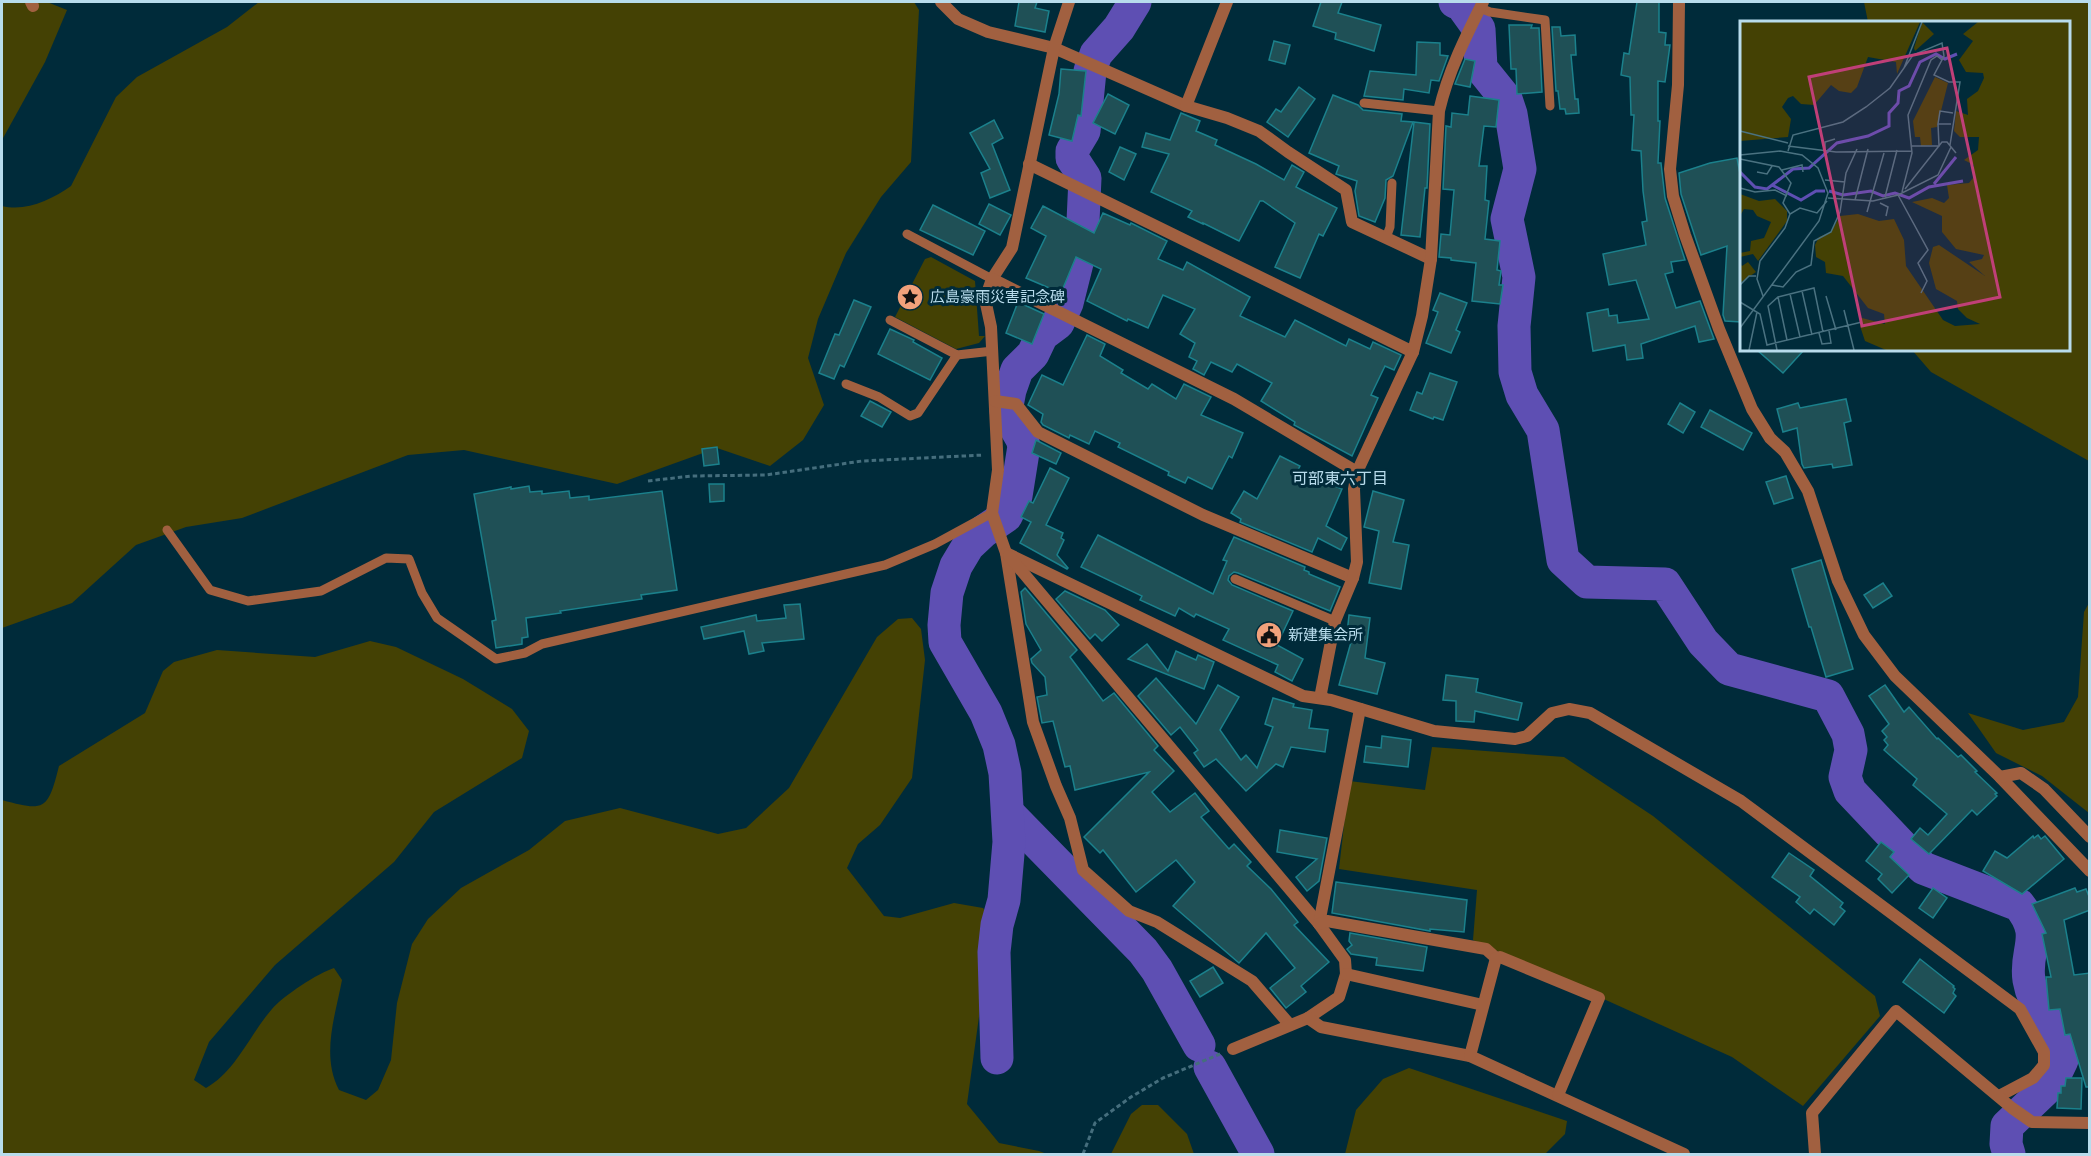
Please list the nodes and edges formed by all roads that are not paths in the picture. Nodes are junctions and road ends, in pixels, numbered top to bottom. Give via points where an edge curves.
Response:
1 (940, 2) edge
2 (1069, 2) edge
3 (1227, 2) edge
4 (1679, 2) edge
5 (1476, 14) edge
6 (1054, 48) junction
7 (1364, 103) dead end
8 (1186, 106) junction
9 (1550, 106) dead end
10 (1439, 111) junction
11 (1029, 164) junction
12 (1392, 183) dead end
13 (907, 234) dead end
14 (1386, 238) junction
15 (1431, 259) junction
16 (992, 279) junction
17 (890, 320) dead end
18 (993, 351) junction
19 (1413, 352) junction
20 (957, 355) junction
21 (846, 384) dead end
22 (1004, 402) junction
23 (1357, 472) junction
24 (994, 520) junction
25 (167, 530) dead end
26 (1006, 553) junction
27 (1353, 578) junction
28 (1235, 579) dead end
29 (1335, 621) junction
30 (1323, 698) junction
31 (1360, 709) junction
32 (2000, 777) junction
33 (2090, 837) edge
34 (2090, 871) edge
35 (1319, 924) junction
36 (1496, 958) junction
37 (1346, 974) junction
38 (1483, 1005) junction
39 (1308, 1018) junction
40 (1290, 1024) junction
41 (1233, 1049) road end
42 (1470, 1056) junction
43 (1558, 1095) junction
44 (1999, 1095) junction
45 (2090, 1123) edge
46 (1684, 1155) edge
47 (1815, 1155) edge

1 - 6 street via 958,20 988,32
2 - 6 street
3 - 8 street
4 - 32 street via 1678,85 1670,169 1673,196 1715,319 1752,409 1770,438 1785,452 1808,491 1838,581 1864,635 1895,676
5 - 9 lane via 1490,12 1545,20
5 - 10 street
6 - 8 street
6 - 11 street
7 - 10 lane
8 - 14 street via 1259,131 1325,174 1346,190 1352,222
10 - 15 street
11 - 16 street via 1012,248
11 - 19 street
12 - 14 lane
13 - 16 lane
14 - 15 street
15 - 19 street
16 - 18 street via 985,299
16 - 23 street via 1234,399
17 - 20 lane
18 - 20 lane
18 - 22 street
19 - 23 street
20 - 21 lane via 918,413 910,416 879,397
22 - 24 street
22 - 27 street via 1016,404 1038,432 1203,515
23 - 27 street via 1357,562
24 - 25 lane via 885,565 542,644 525,653 496,659 437,618 409,560 386,558 321,591 248,601 210,590
24 - 26 street
26 - 30 street via 1303,696
26 - 35 street
26 - 40 street via 1033,722 1070,818 1083,870 1129,911 1157,922 1252,981
27 - 29 street
28 - 29 lane
29 - 30 street
30 - 31 street
31 - 35 street
31 - 44 street via 1434,731 1515,739 1527,736 1552,713 1569,709 1590,713 1741,801 2020,1008 2044,1052 2044,1065 2033,1078
32 - 33 street via 2021,773 2044,789
32 - 34 street
35 - 36 street via 1327,921 1486,950
35 - 37 street via 1345,960
36 - 38 street
36 - 43 street via 1599,998
37 - 38 street
37 - 39 street via 1339,997
38 - 42 street
39 - 40 street
39 - 42 street via 1321,1027
40 - 41 street
42 - 43 street
43 - 46 street
44 - 45 street via 2032,1122
44 - 47 street via 1896,1011 1812,1113

